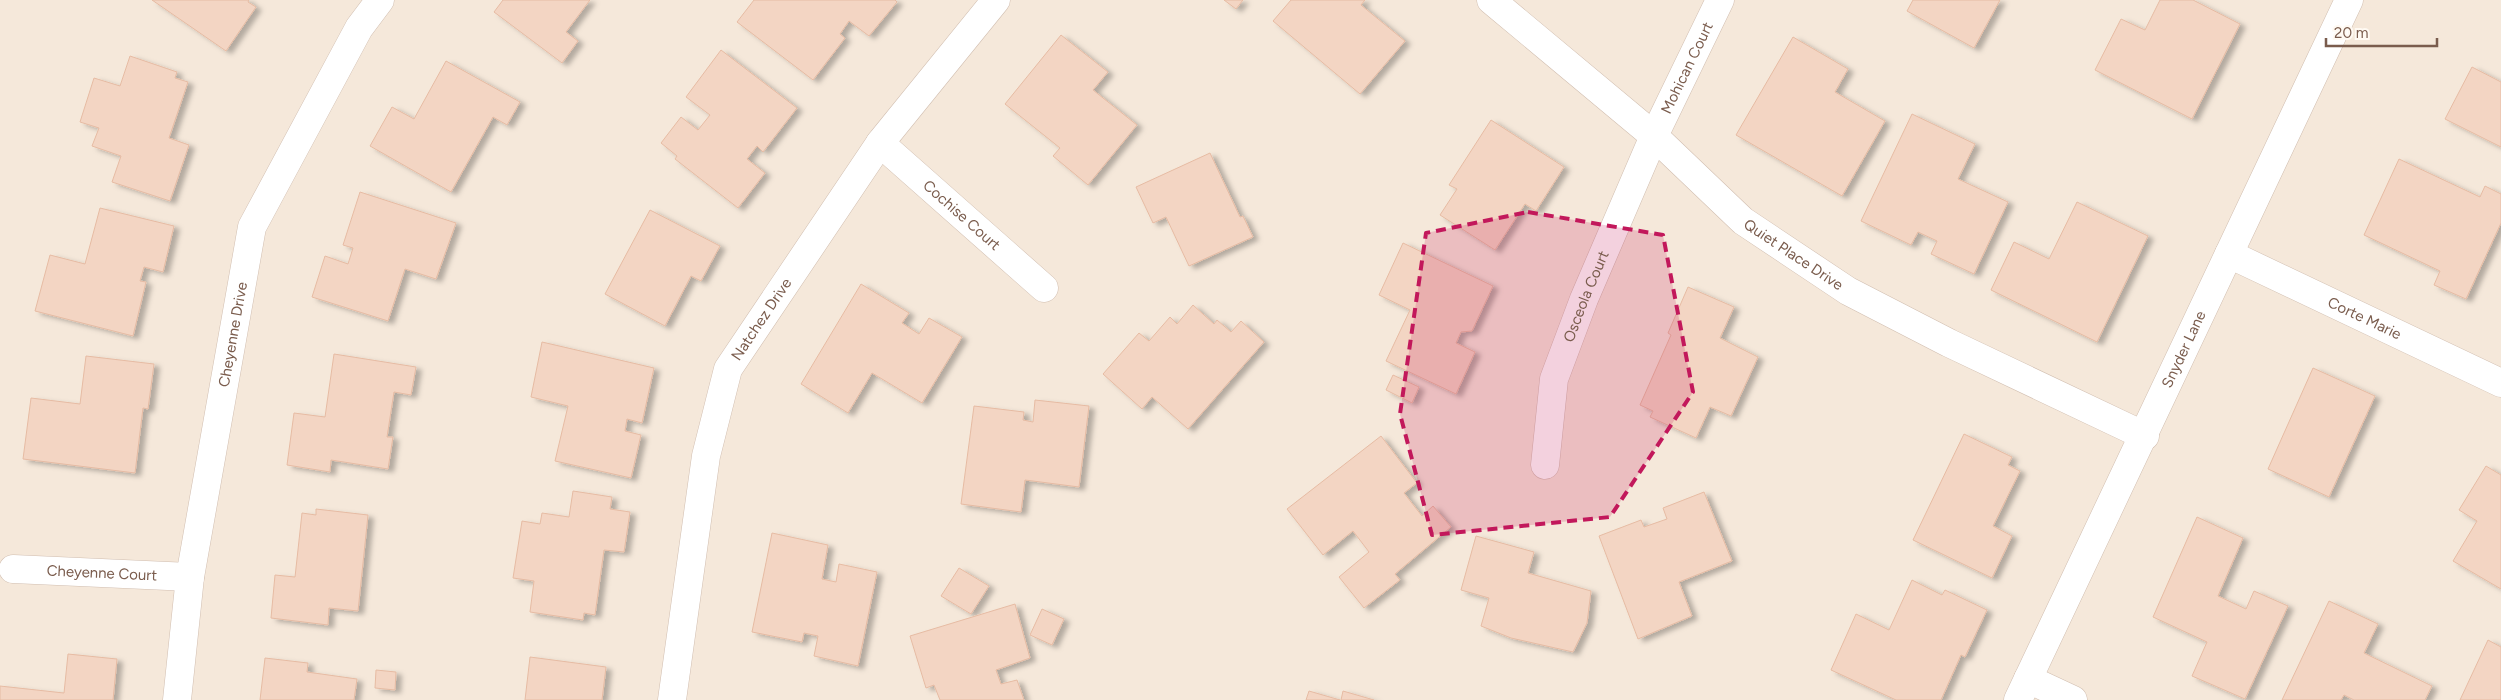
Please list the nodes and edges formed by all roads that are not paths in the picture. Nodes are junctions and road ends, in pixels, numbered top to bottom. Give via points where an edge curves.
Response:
1 (380, 0) edge
2 (996, 0) edge
3 (1491, 0) edge
4 (1720, 0) edge
5 (2349, 0) edge
6 (1654, 136) junction
7 (880, 143) junction
8 (2229, 254) junction
9 (1044, 288) dead end
10 (2501, 383) edge
11 (2144, 436) junction
12 (1545, 465) dead end
13 (13, 569) dead end
14 (190, 577) junction
15 (2023, 690) edge
16 (177, 700) edge
17 (672, 700) edge
18 (2074, 700) edge

1 - 14 street, Cheyenne Drive via 359,28 252,227
2 - 7 street, Natchez Drive
3 - 6 street, Quiet Place Drive
4 - 6 street, Mohican Court
5 - 8 street, Snyder Lane
6 - 11 street, Quiet Place Drive via 1743,221 1848,291
6 - 12 street, Osceola Court via 1554,379
7 - 9 street, Cochise Court
7 - 17 street, Natchez Drive via 728,369 706,456
8 - 10 street, Corte Marie
8 - 11 street, Snyder Lane
11 - 15 street, Snyder Lane
13 - 14 street, Cheyenne Court
14 - 16 street, Cheyenne Drive
15 - 18 street

